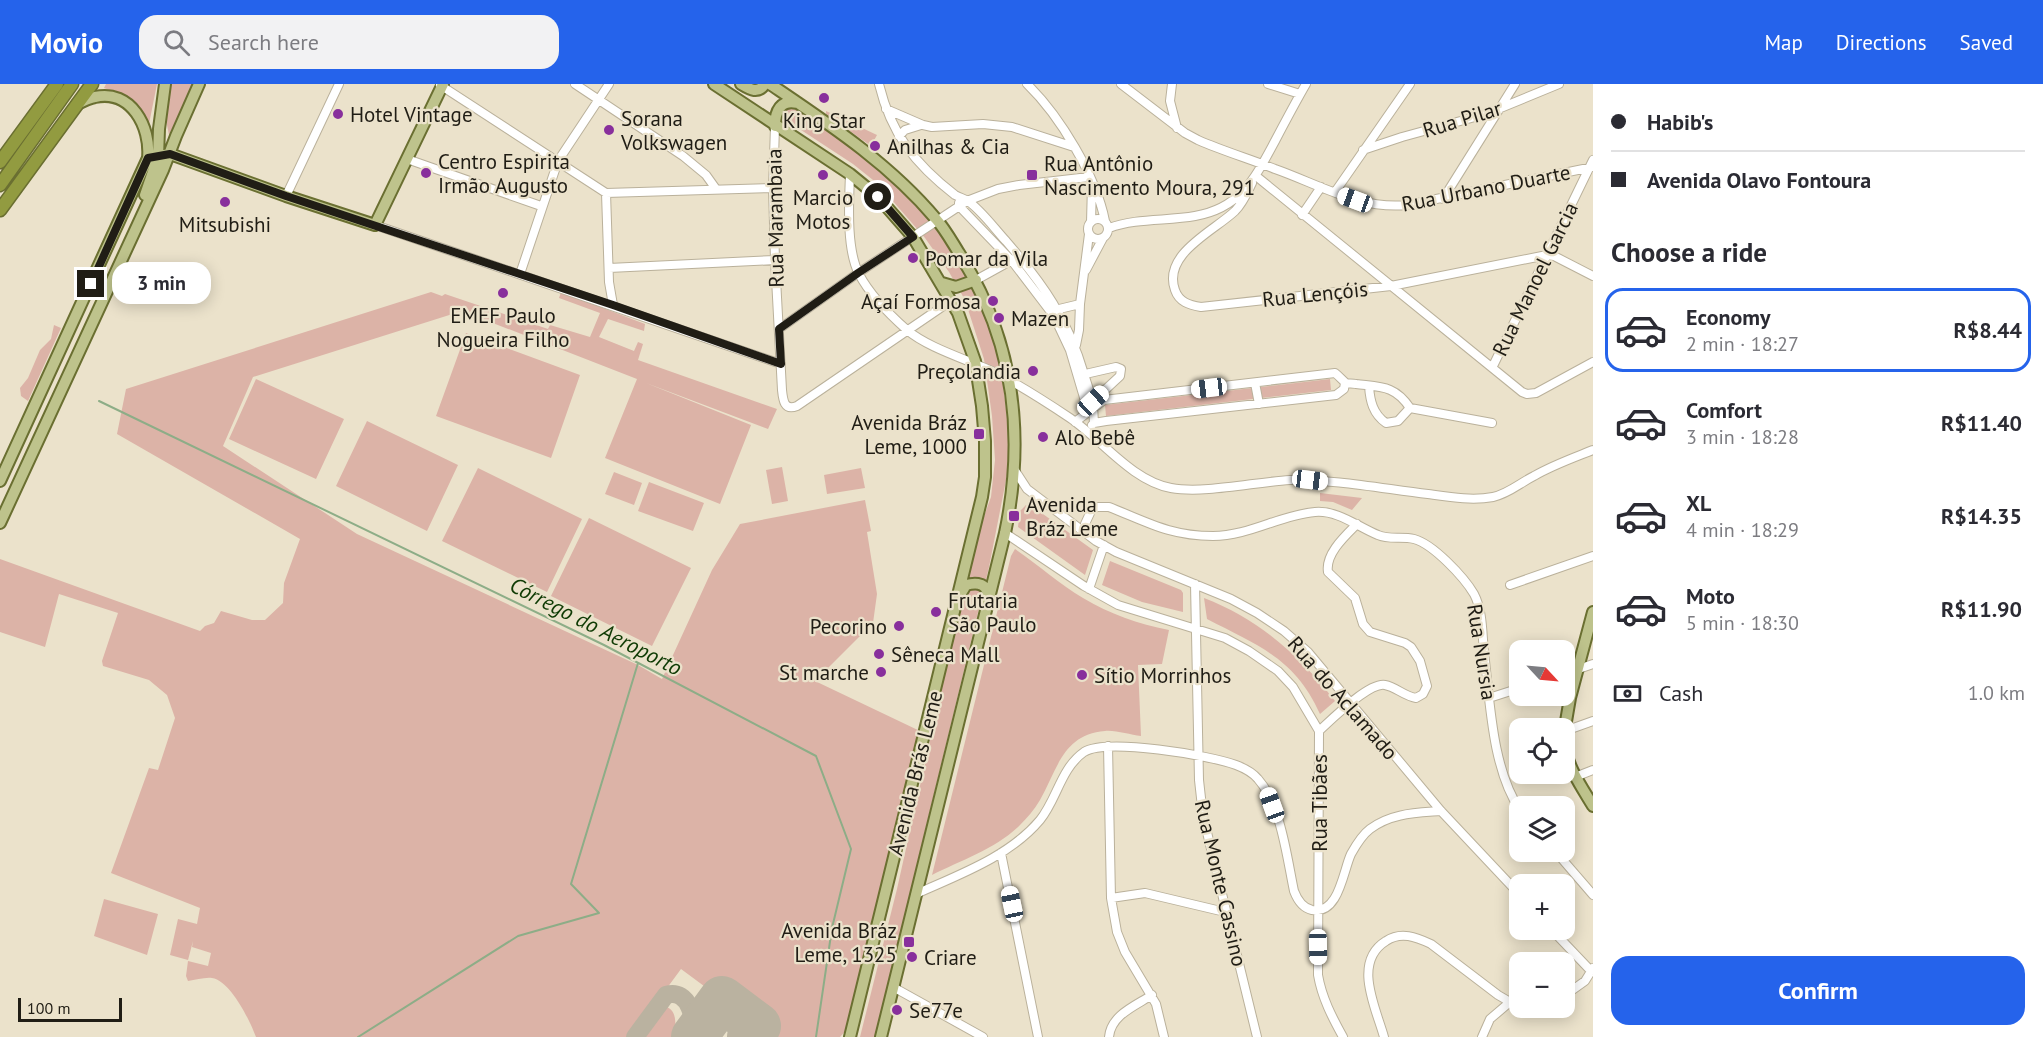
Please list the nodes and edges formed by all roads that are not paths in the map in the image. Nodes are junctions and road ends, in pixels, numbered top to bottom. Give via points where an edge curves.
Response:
1 (57, 84) edge
2 (72, 84) edge
3 (81, 84) edge
4 (92, 84) edge
5 (99, 84) edge
6 (165, 84) edge
7 (199, 84) edge
8 (339, 84) edge
9 (575, 84) edge
10 (609, 84) edge
11 (714, 84) edge
12 (741, 84) edge
13 (765, 84) edge
14 (770, 84) edge
15 (879, 84) edge
16 (1027, 84) edge
17 (1121, 84) edge
18 (1172, 84) edge
19 (1268, 84) edge
20 (1305, 84) edge
21 (1410, 84) edge
22 (1515, 84) edge
23 (1559, 84) edge
24 (441, 85) edge
25 (1300, 94) junction
26 (598, 100) junction
27 (1170, 101) junction
28 (78, 102) junction
29 (802, 106) junction
30 (55, 107) junction
31 (1499, 108) junction
32 (886, 109) junction
33 (161, 110) junction
34 (1157, 111) junction
35 (923, 125) junction
36 (775, 126) junction
37 (1177, 128) junction
38 (145, 129) junction
39 (159, 129) junction
40 (899, 136) junction
41 (1074, 147) junction
42 (1363, 150) junction
43 (170, 154) junction
44 (153, 157) junction
45 (407, 159) junction
46 (1593, 160) edge
47 (558, 161) junction
48 (0, 162) edge
49 (1262, 164) junction
50 (1591, 168) edge
51 (850, 174) junction
52 (1254, 180) junction
53 (1091, 181) junction
54 (0, 185) edge
55 (1321, 187) junction
56 (716, 189) junction
57 (773, 189) junction
58 (1335, 192) junction
59 (606, 193) junction
60 (286, 196) junction
61 (957, 196) junction
62 (1443, 199) junction
63 (968, 201) junction
64 (541, 206) junction
65 (959, 206) junction
66 (0, 210) edge
67 (1302, 215) junction
68 (938, 220) junction
69 (1091, 222) junction
70 (1107, 224) junction
71 (375, 225) junction
72 (1089, 234) junction
73 (913, 237) junction
74 (1103, 238) junction
75 (128, 246) junction
76 (1547, 255) junction
77 (1016, 259) junction
78 (775, 260) junction
79 (609, 268) junction
80 (858, 273) junction
81 (520, 274) junction
82 (1084, 274) junction
83 (1593, 276) edge
84 (976, 280) junction
85 (942, 283) junction
86 (1391, 286) junction
87 (952, 300) junction
88 (1080, 304) junction
89 (613, 305) junction
90 (1054, 310) junction
91 (75, 320) junction
92 (90, 327) junction
93 (779, 329) junction
94 (908, 331) junction
95 (1073, 348) junction
96 (59, 354) junction
97 (1593, 362) edge
98 (1005, 363) junction
99 (781, 364) junction
100 (976, 365) junction
101 (1493, 366) junction
102 (995, 373) junction
103 (1081, 375) junction
104 (1010, 381) junction
105 (1255, 382) junction
106 (1345, 382) junction
107 (1369, 386) junction
108 (1259, 404) junction
109 (1093, 405) junction
110 (1410, 408) junction
111 (1084, 414) junction
112 (1075, 422) junction
113 (1094, 423) junction
114 (1492, 423) dead end
115 (1088, 432) junction
116 (40, 435) junction
117 (17, 445) junction
118 (1593, 450) edge
119 (33, 452) junction
120 (1014, 469) junction
121 (0, 481) edge
122 (0, 523) edge
123 (1357, 524) junction
124 (1005, 533) junction
125 (1084, 533) junction
126 (1104, 545) junction
127 (1593, 556) edge
128 (1195, 584) junction
129 (1510, 585) dead end
130 (1089, 589) junction
131 (959, 596) junction
132 (988, 603) junction
133 (1593, 612) edge
134 (1196, 628) junction
135 (1593, 664) edge
136 (1578, 669) junction
137 (1575, 670) edge
138 (1509, 692) edge
139 (1489, 698) junction
140 (1350, 702) junction
141 (1566, 718) edge
142 (1593, 721) edge
143 (1575, 728) edge
144 (1319, 731) junction
145 (1108, 746) junction
146 (1199, 756) junction
147 (1593, 770) edge
148 (1575, 777) joint
149 (1511, 796) edge
150 (1593, 806) edge
151 (1441, 811) junction
152 (1001, 853) junction
153 (1565, 862) edge
154 (1509, 883) edge
155 (916, 894) junction
156 (1593, 895) edge
157 (1111, 898) junction
158 (1318, 910) junction
159 (1225, 912) junction
160 (1562, 940) edge
161 (1592, 970) edge
162 (893, 987) junction
163 (1575, 989) edge
164 (1152, 995) junction
165 (1509, 1001) edge
166 (1509, 1003) edge
167 (850, 1037) edge
168 (881, 1037) edge
169 (983, 1037) edge
170 (1038, 1037) edge
171 (1109, 1037) edge
172 (1164, 1037) edge
173 (1257, 1037) edge
174 (1343, 1037) edge
175 (1384, 1037) edge
176 (1482, 1037) edge

1 - 48 highway
2 - 30 highway
3 - 30 highway via 64,104
4 - 28 highway
5 - 28 highway
6 - 33 main road
7 - 43 main road
8 - 60 street
9 - 26 street
10 - 26 street
11 - 36 main road, Avenida Brás Leme
12 - 13 main road via 755,91
14 - 29 main road, Avenida Brás Leme
15 - 32 street
16 - 41 street via 1048,107
17 - 34 street, Rua Urbano Duarte
18 - 27 street
19 - 25 street
20 - 25 street, Rua Lençóis
21 - 42 street
22 - 31 street
23 - 31 street, Rua Pilar
24 - 45 main road
24 - 47 street
25 - 49 street, Rua Lençóis
26 - 47 street
26 - 56 street via 683,156
27 - 34 street
27 - 37 street
28 - 38 main road via 96,96 119,99 134,110
28 - 66 highway
29 - 36 main road via 790,101 782,104
29 - 68 main road, Avenida Brás Leme via 844,134 903,183
30 - 54 highway
31 - 42 street, Rua Pilar
31 - 62 street
32 - 35 street
32 - 40 street
33 - 38 main road via 151,130
33 - 39 main road
34 - 37 street, Rua Urbano Duarte
35 - 40 street
35 - 41 street via 1012,127
36 - 51 main road, Avenida Brás Leme
36 - 57 street, Rua Marambaia
37 - 49 street, Rua Urbano Duarte
38 - 44 main road
39 - 43 main road
39 - 44 main road
40 - 61 street via 923,167
41 - 53 street
42 - 58 street
43 - 44 main road
43 - 60 main road
43 - 75 main road
44 - 75 main road via 154,172
44 - 91 main road
45 - 64 street
45 - 71 main road
46 - 50 street, Rua Manoel Garcia
47 - 59 street
47 - 64 street
49 - 52 street, Rua Lençóis
49 - 55 street, Rua Urbano Duarte
50 - 62 street, Rua Urbano Duarte
50 - 76 street, Rua Manoel Garcia
51 - 73 main road, Avenida Brás Leme via 878,197
51 - 80 street via 850,239
52 - 67 street
52 - 70 street via 1227,204 1209,213
52 - 86 street, Rua Lençóis via 1239,207 1190,246 1177,262 1174,284 1184,302 1201,307
53 - 63 street via 1019,185
53 - 69 street
53 - 70 street
55 - 58 street, Rua Urbano Duarte
55 - 67 street
56 - 57 street
56 - 59 street
57 - 78 street, Rua Marambaia
58 - 62 street, Rua Urbano Duarte via 1383,206
59 - 79 street
60 - 71 main road
61 - 63 street
61 - 65 street
63 - 65 street
63 - 77 street via 996,230
64 - 81 street
65 - 68 street
65 - 77 street
67 - 86 street
68 - 73 street
68 - 84 main road, Avenida Brás Leme
69 - 70 street via 1098,219
69 - 72 street
70 - 74 street via 1108,232
71 - 81 street
72 - 74 street
72 - 82 street
73 - 80 street
73 - 85 main road, Avenida Brás Leme
74 - 82 street
75 - 92 main road
76 - 83 street
76 - 86 street, Rua Lençóis
76 - 101 street, Rua Manoel Garcia
77 - 84 street
77 - 90 street
78 - 79 street
78 - 93 street, Rua Marambaia
79 - 89 street
80 - 93 street
80 - 94 street
81 - 89 street
82 - 88 street
84 - 85 main road via 956,287
84 - 98 main road, Avenida Brás Leme
85 - 87 main road, Avenida Brás Leme
86 - 101 street
87 - 94 street
87 - 100 main road, Avenida Brás Leme
88 - 90 street
88 - 95 street via 1079,330
89 - 99 street
90 - 95 street
91 - 92 main road via 79,330
91 - 96 main road
92 - 116 main road
93 - 99 street, Rua Marambaia
94 - 99 street, Rua Marambaia via 789,408 784,403
94 - 100 street
95 - 103 street
96 - 116 main road via 70,347 74,350
96 - 117 main road
97 - 101 street via 1536,393 1527,394
98 - 102 main road
98 - 104 main road, Avenida Brás Leme
100 - 102 street
100 - 131 main road, Avenida Brás Leme via 985,477
102 - 104 street
103 - 109 street
103 - 109 street via 1116,367 1122,371
103 - 111 street
104 - 112 street
104 - 120 main road, Avenida Brás Leme via 1016,431
105 - 106 street via 1335,373
105 - 108 street
105 - 109 street via 1104,400
106 - 107 street
106 - 108 street via 1344,389 1336,395
107 - 110 street via 1390,389
107 - 110 street via 1373,406 1386,423 1398,421
108 - 113 street
109 - 111 street
109 - 113 street
110 - 114 street
111 - 112 street
112 - 115 street
113 - 115 street
115 - 118 street via 1138,474 1173,489 1310,480 1443,496 1492,497
116 - 119 main road
117 - 119 main road
117 - 121 main road
119 - 122 main road
120 - 124 main road, Avenida Brás Leme
120 - 125 street, Rua do Aclamado via 1028,489
123 - 125 street, Rua Nursia via 1317,512 1229,535 1190,535 1158,528 1102,506 1091,511
123 - 139 street, Rua Nursia via 1382,537 1414,539 1426,544 1470,588 1480,613
123 - 140 street via 1331,557 1328,572 1354,598 1370,632 1412,647 1427,686 1416,698 1380,684
124 - 130 street, Rua Tibães
124 - 132 main road, Avenida Brás Leme
125 - 126 street, Rua do Aclamado
126 - 128 street, Rua do Aclamado
126 - 130 street
127 - 129 street
128 - 134 street, Rua Monte Cassino
128 - 140 street, Rua do Aclamado via 1231,599 1284,631 1308,652
130 - 134 street, Rua Tibães via 1118,605
131 - 132 main road via 966,585 978,584 987,591
131 - 167 main road, Avenida Brás Leme
132 - 155 main road, Avenida Brás Leme
133 - 136 main road
134 - 144 street, Rua Tibães via 1250,651 1278,671 1293,687
134 - 146 street, Rua Monte Cassino
135 - 136 street
136 - 137 street
136 - 141 main road
138 - 139 street
139 - 149 street, Rua Nursia via 1503,776
140 - 144 street
140 - 151 street, Rua do Aclamado
142 - 143 street
144 - 158 street, Rua Tibães
145 - 146 street
145 - 152 street via 1089,749 1076,759 1041,819
145 - 157 street
146 - 158 street via 1234,764 1257,778 1268,793 1276,817 1294,891 1309,909
146 - 159 street, Rua Monte Cassino via 1203,816
147 - 148 street
148 - 150 main road
151 - 154 street, Rua do Aclamado
151 - 158 street via 1396,816 1369,830 1351,855 1338,893
152 - 155 street
152 - 170 street
153 - 156 street
155 - 162 main road, Avenida Brás Leme
157 - 159 street via 1145,893
157 - 164 street via 1125,952
158 - 174 street, Rua Tibães via 1318,975 1327,1008
159 - 173 street, Rua Monte Cassino
160 - 161 street
161 - 163 street
162 - 168 main road, Avenida Brás Leme
162 - 169 street
164 - 171 street via 1117,1018
164 - 172 street
165 - 175 street via 1431,944 1411,936 1390,938 1376,950 1368,968 1368,982
166 - 176 street via 1490,1019

